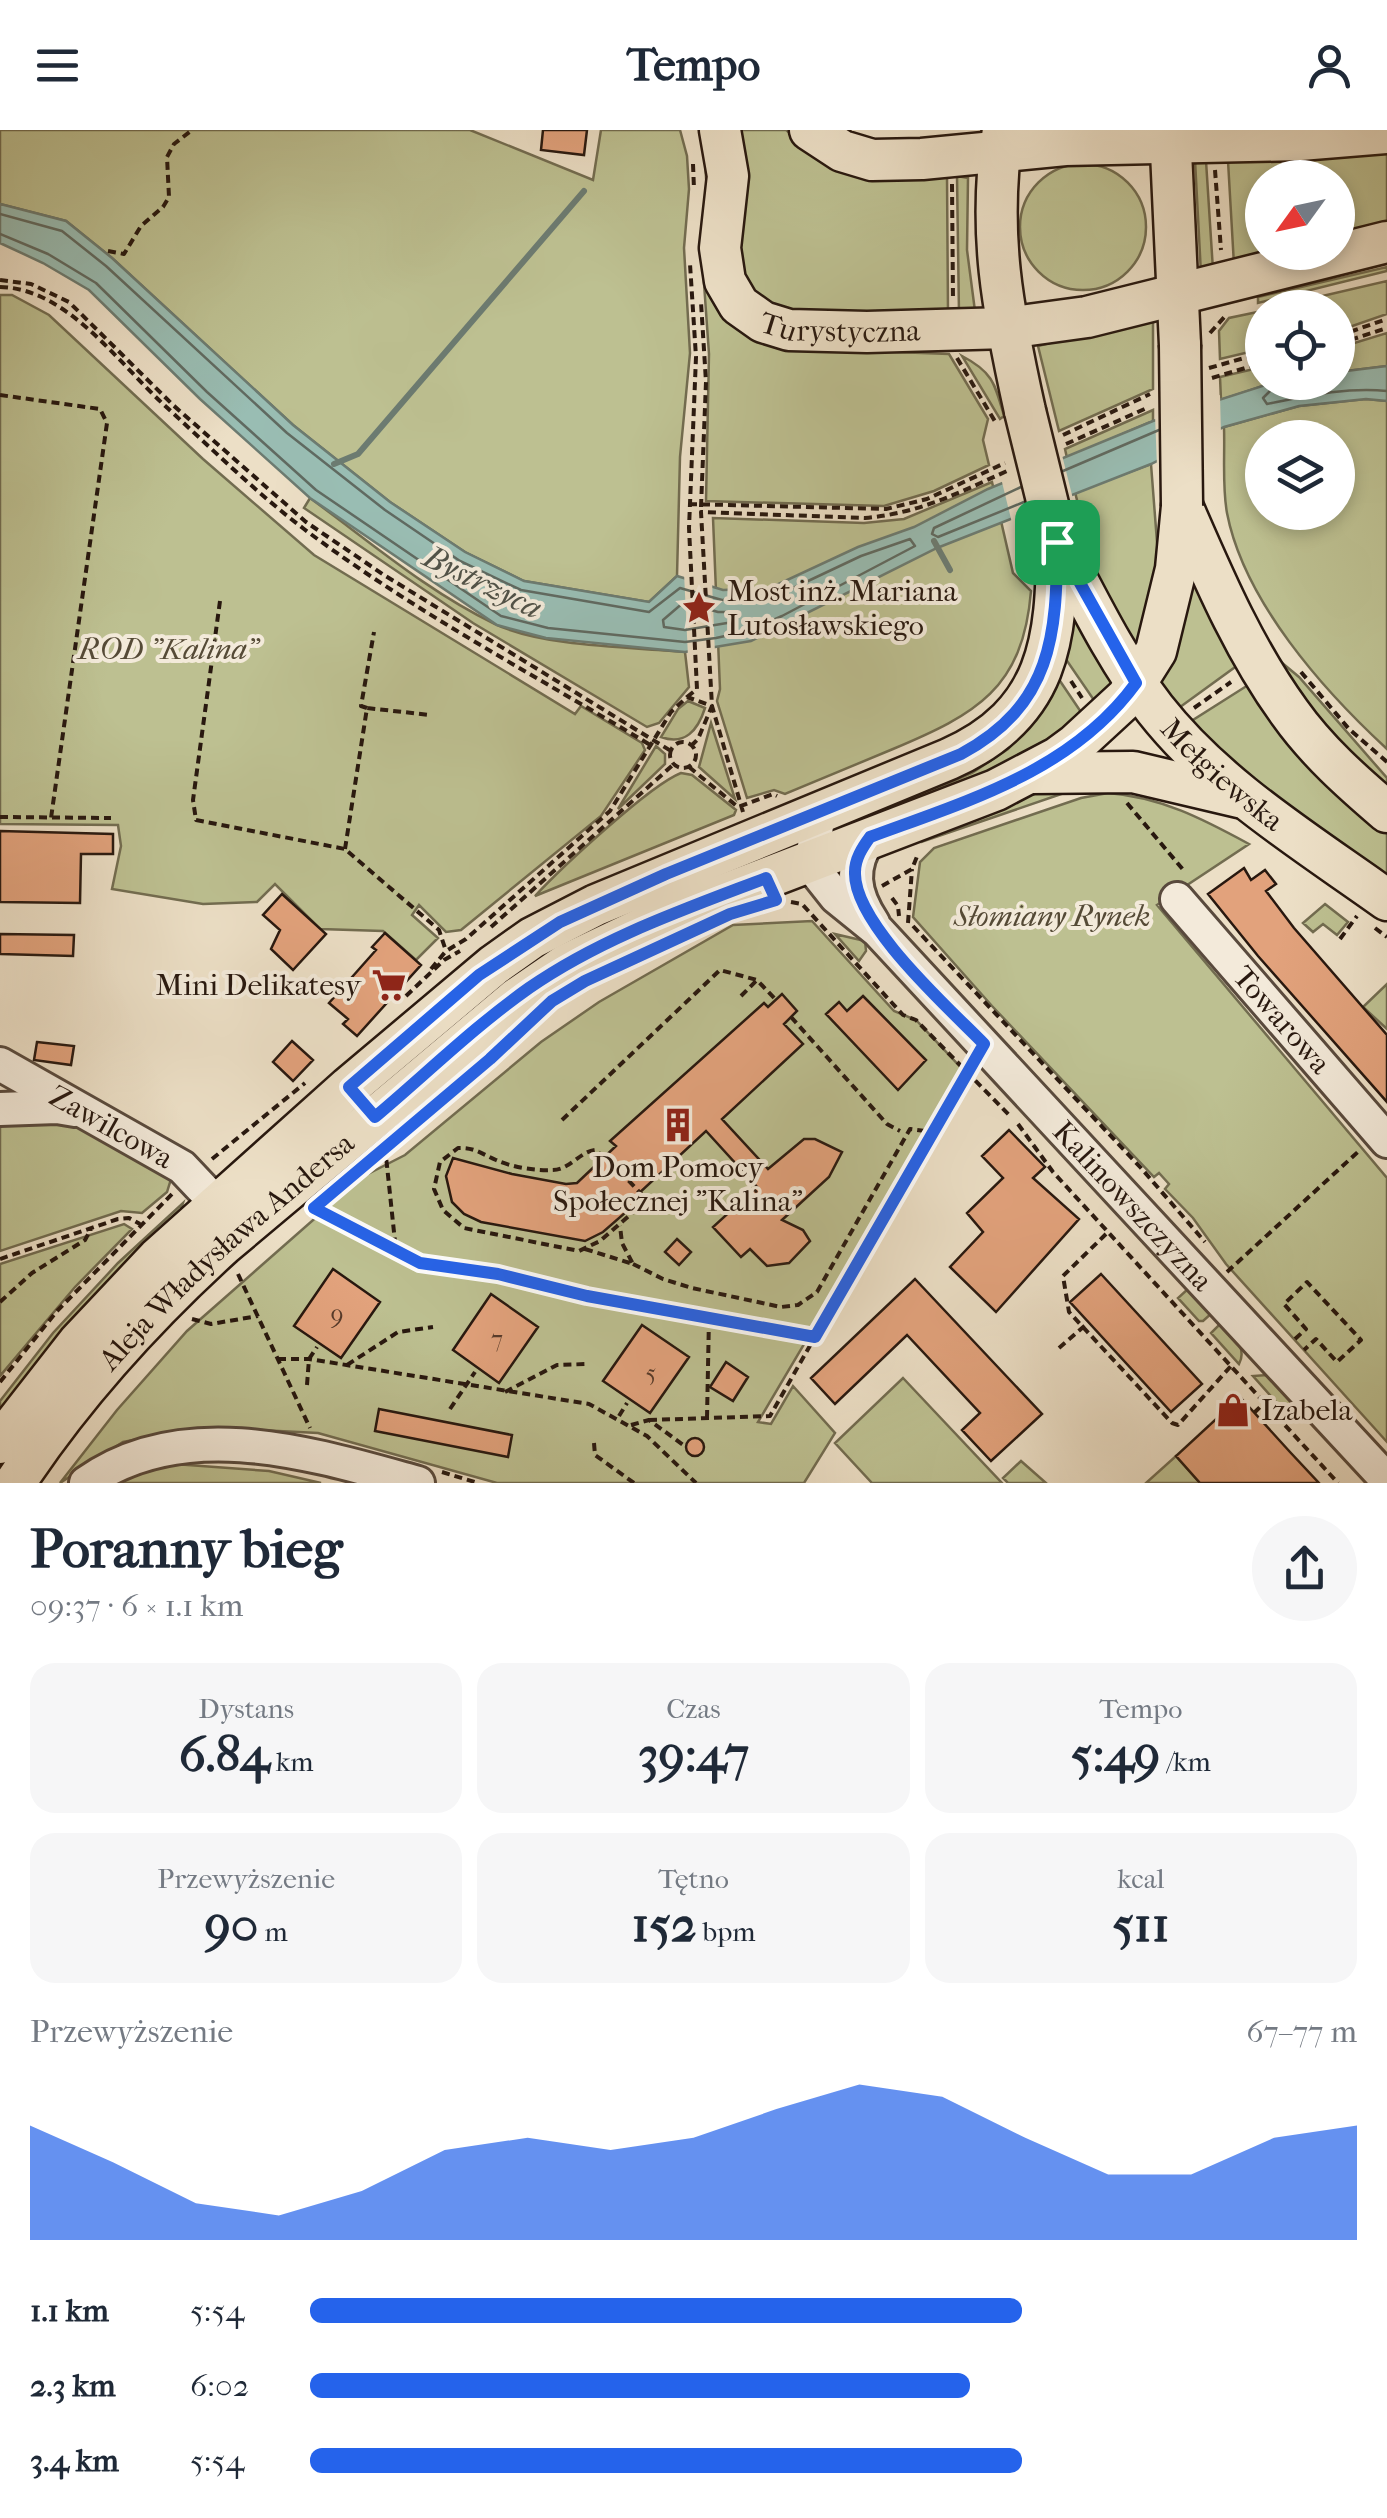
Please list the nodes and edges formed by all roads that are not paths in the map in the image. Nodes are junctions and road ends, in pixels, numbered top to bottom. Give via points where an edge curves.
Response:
1 (720, 130) edge
2 (810, 130) edge
3 (1387, 133) edge
4 (1170, 136) edge
5 (1002, 140) edge
6 (1387, 242) edge
7 (1177, 293) junction
8 (1007, 328) junction
9 (1182, 506) junction
10 (1057, 542) junction
11 (1136, 683) junction
12 (1031, 773) junction
13 (1246, 798) junction
14 (820, 812) junction
15 (1387, 812) edge
16 (870, 837) junction
17 (812, 860) junction
18 (1186, 892) road end
19 (1372, 914) edge
20 (893, 927) junction
21 (0, 1064) edge
22 (89, 1102) junction
23 (362, 1102) junction
24 (0, 1109) edge
25 (1383, 1136) edge
26 (216, 1204) junction
27 (76, 1372) junction
28 (0, 1443) edge
29 (342, 1473) edge
30 (1387, 1480) edge
31 (15, 1483) edge
32 (86, 1483) edge
33 (418, 1483) edge

1 - 8 main road, Turystyczna via 728,176 721,263 730,293 748,314 810,332
2 - 5 main road via 872,160 922,159
3 - 4 main road via 1300,140
4 - 5 main road
4 - 7 main road
5 - 8 main road, Mełgiewska via 994,208
6 - 7 main road, Turystyczna
7 - 8 main road, Turystyczna via 1088,317
7 - 9 main road, bridge via 1198,350
8 - 10 main road, Mełgiewska, bridge via 1011,419
9 - 11 main road, Aleja Władysława Andersa via 1162,634
9 - 15 main road via 1231,616 1291,715
10 - 11 main road, Mełgiewska
10 - 14 main road, Aleja Władysława Andersa via 1052,639 1016,711 961,754
11 - 12 main road, Aleja Władysława Andersa via 1076,744
11 - 13 main road, Mełgiewska via 1179,737
12 - 13 main road via 1133,772
12 - 16 main road, Aleja Władysława Andersa
13 - 19 main road, Mełgiewska
14 - 17 street
14 - 23 main road, Aleja Władysława Andersa via 532,938 479,975
16 - 17 main road, Aleja Władysława Andersa
16 - 20 street, Kalinowszczyzna via 854,870 861,905
17 - 20 street, Kalinowszczyzna via 823,883
17 - 23 main road, Aleja Władysława Andersa via 648,924 567,964
18 - 25 street, Towarowa
20 - 30 street, Kalinowszczyzna via 984,1044
21 - 22 street, Zawilcowa
22 - 24 street
22 - 26 street, Zawilcowa via 182,1167
23 - 26 main road, Aleja Władysława Andersa
23 - 27 main road, Aleja Władysława Andersa via 139,1327
26 - 27 main road, Aleja Władysława Andersa via 133,1283
27 - 28 main road, Aleja Władysława Andersa
27 - 31 main road, Aleja Władysława Andersa
29 - 32 street via 271,1448 209,1446 132,1457
29 - 33 street

